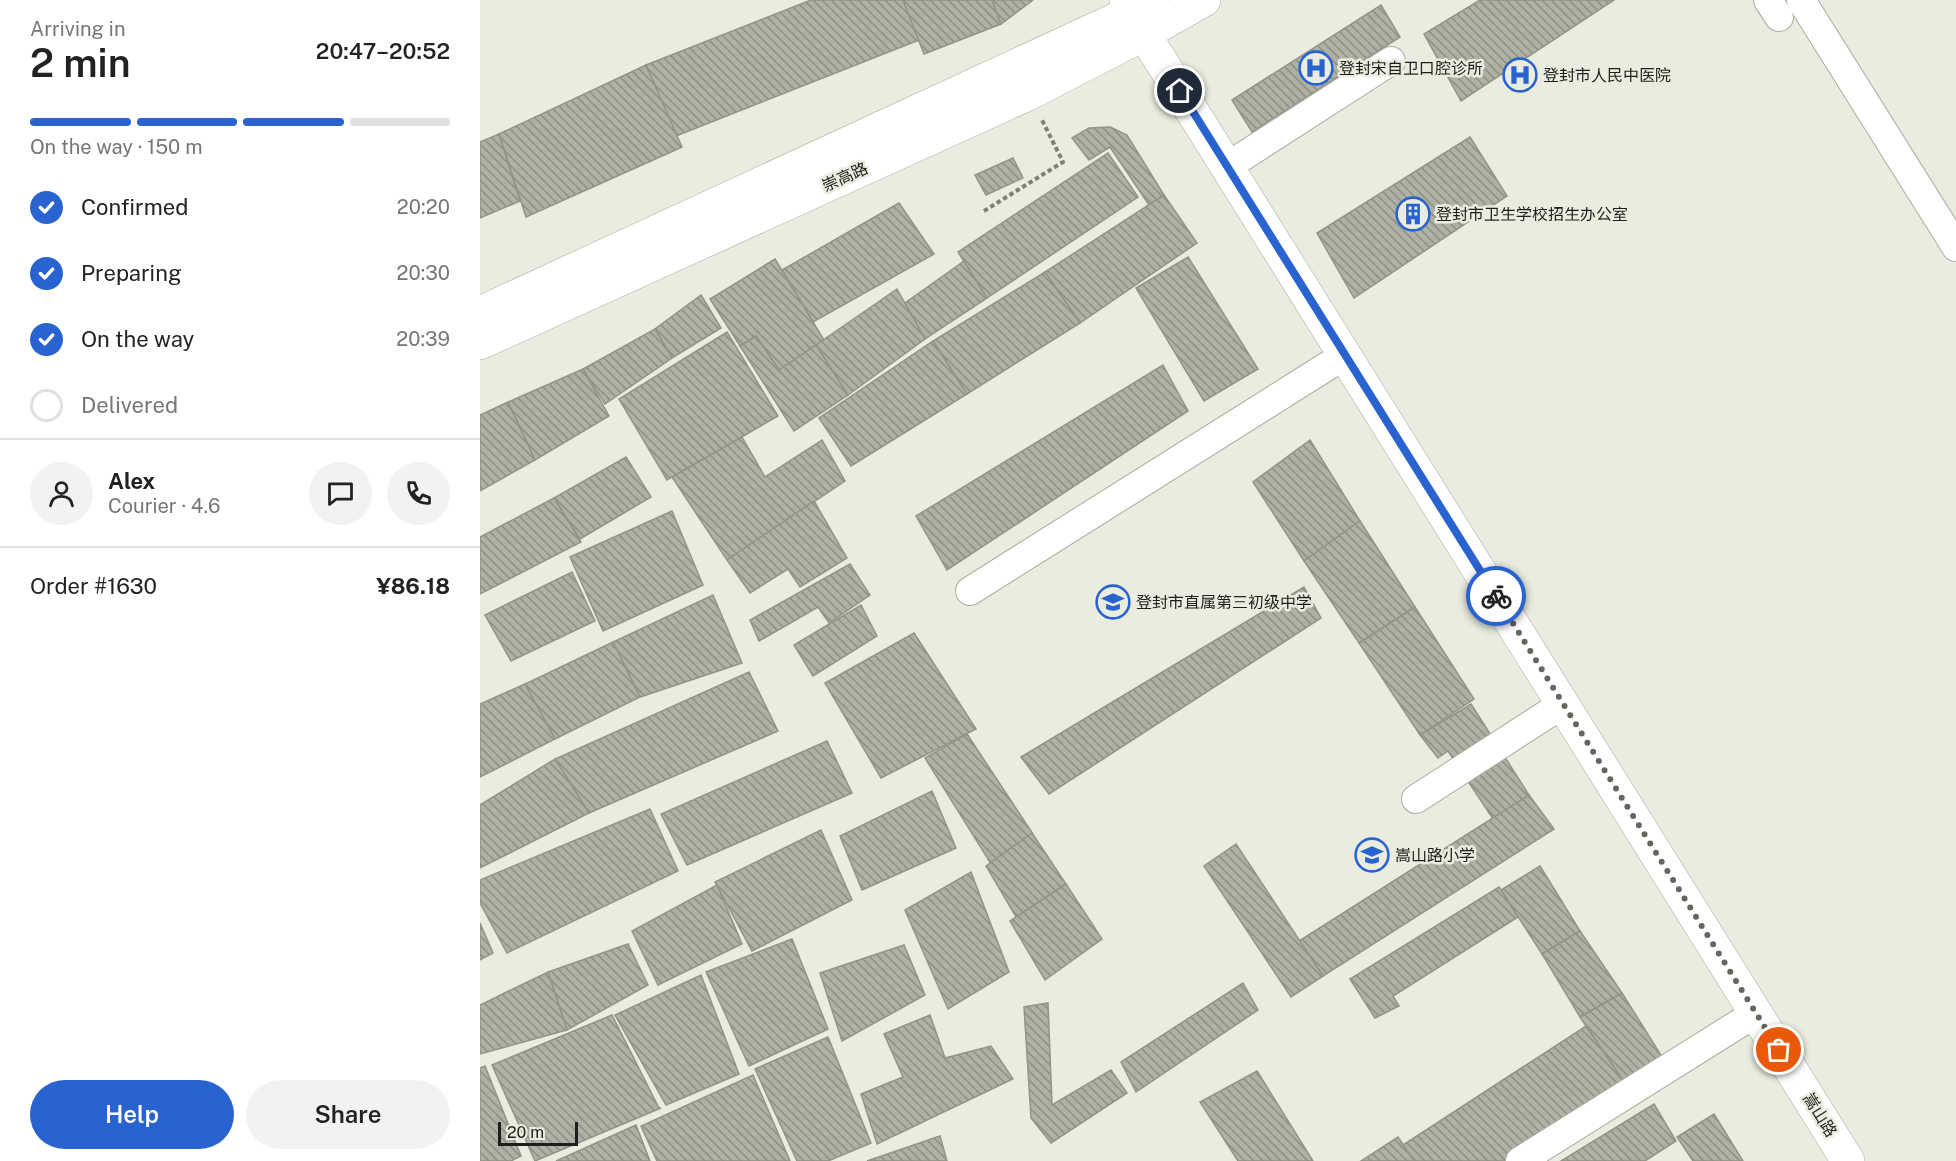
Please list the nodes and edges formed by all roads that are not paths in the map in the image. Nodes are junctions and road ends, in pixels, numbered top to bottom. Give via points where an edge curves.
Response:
1 (1204, 0) edge
2 (1802, 0) edge
3 (1139, 12) edge
4 (1391, 61) dead end
5 (1228, 166) junction
6 (1956, 247) edge
7 (480, 313) edge
8 (480, 343) edge
9 (1345, 355) junction
10 (970, 591) dead end
11 (1563, 704) junction
12 (1416, 799) dead end
13 (1756, 1013) junction
14 (1520, 1161) edge
15 (1848, 1161) edge

1 - 3 street, 崇高路
2 - 6 street
3 - 5 street, 嵩山路
3 - 7 street, 崇高路
3 - 8 street, 崇高路 via 1028,94
4 - 5 street
5 - 9 street, 嵩山路
9 - 10 street
9 - 11 street, 嵩山路
11 - 12 street
11 - 13 street, 嵩山路
13 - 14 street
13 - 15 street, 嵩山路

